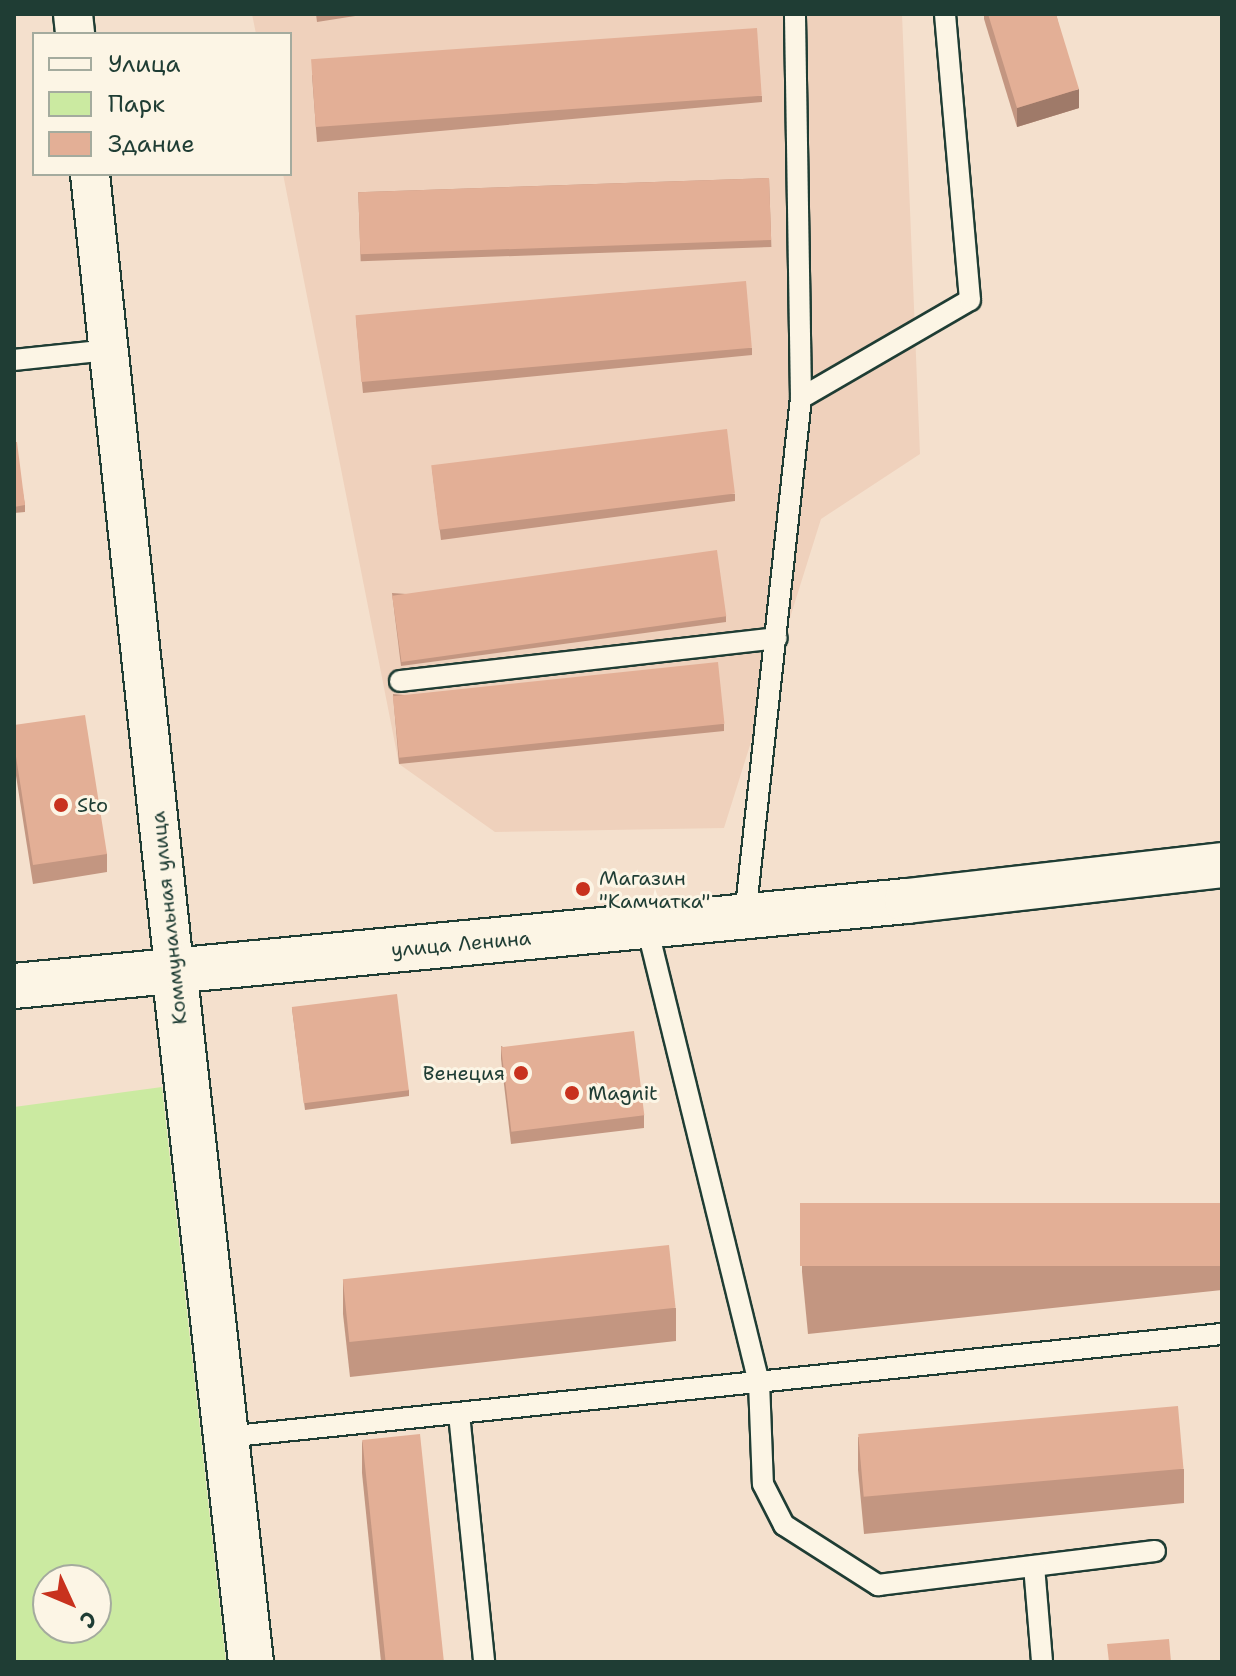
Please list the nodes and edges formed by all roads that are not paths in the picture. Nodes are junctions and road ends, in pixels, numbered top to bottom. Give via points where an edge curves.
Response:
1 (795, 14) edge
2 (945, 14) edge
3 (90, 176) edge
4 (109, 350) junction
5 (14, 360) edge
6 (801, 398) junction
7 (777, 638) junction
8 (400, 681) dead end
9 (1222, 865) edge
10 (745, 917) junction
11 (647, 927) junction
12 (174, 968) junction
13 (14, 986) edge
14 (1222, 1334) edge
15 (759, 1382) junction
16 (459, 1414) junction
17 (225, 1437) junction
18 (1155, 1551) dead end
19 (1034, 1566) junction
20 (251, 1662) edge
21 (484, 1662) edge
22 (1042, 1662) edge

1 - 6 lane
2 - 6 lane via 970,300
3 - 4 street, Коммунальная улица
4 - 5 lane
4 - 12 street, Коммунальная улица
6 - 7 lane
7 - 8 lane
7 - 10 lane
9 - 10 main road, улица Ленина
10 - 11 main road, улица Ленина
11 - 12 main road, улица Ленина
11 - 15 lane
12 - 13 main road, улица Ленина
12 - 17 main road, Коммунальная улица
14 - 15 lane
15 - 16 lane
15 - 19 lane via 763,1484 784,1525 878,1585
16 - 17 lane
16 - 21 lane
17 - 20 main road, Коммунальная улица
18 - 19 lane
19 - 22 lane

